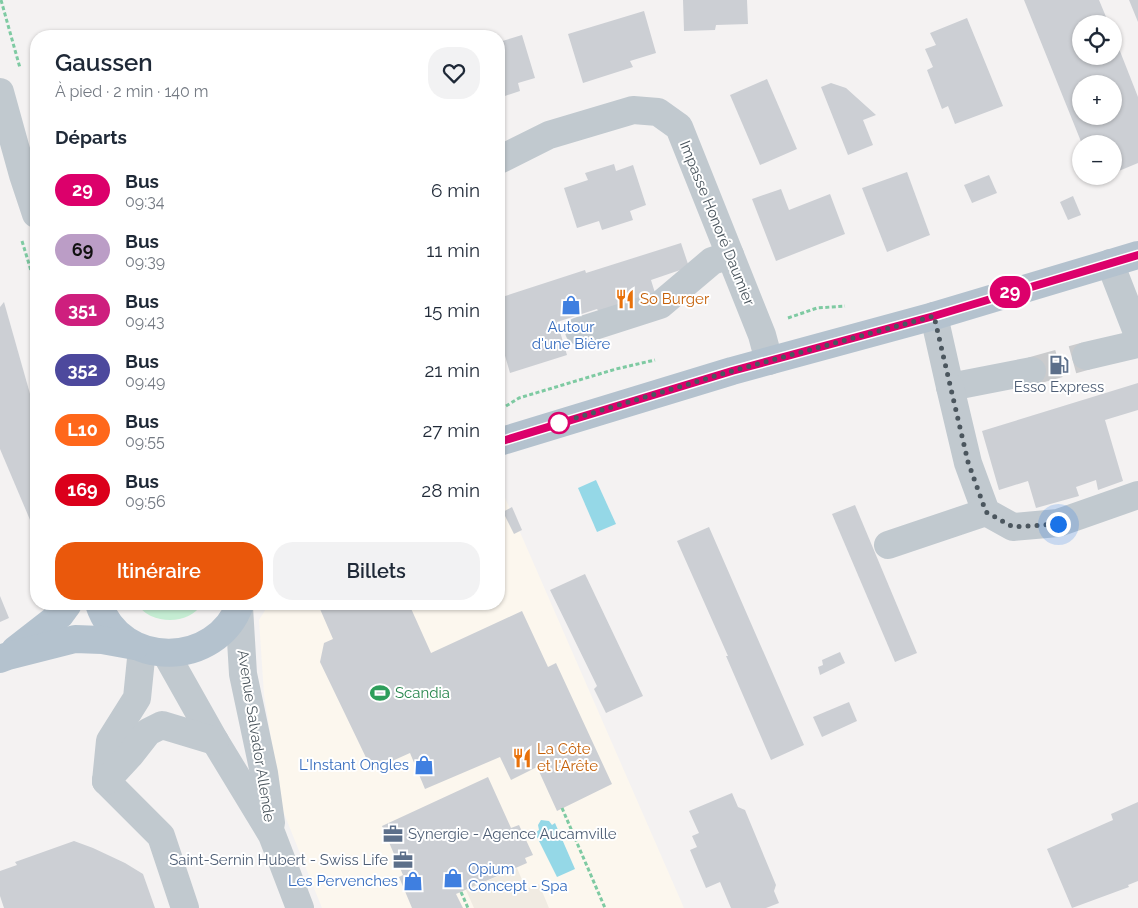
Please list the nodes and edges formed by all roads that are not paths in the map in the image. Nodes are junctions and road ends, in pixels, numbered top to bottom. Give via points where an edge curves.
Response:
1 (0, 92) edge
2 (505, 157) edge
3 (30, 196) edge
4 (1138, 255) edge
5 (730, 256) junction
6 (1110, 263) junction
7 (934, 316) junction
8 (579, 331) dead end
9 (1138, 335) edge
10 (1138, 344) edge
11 (1086, 356) tunnel mouth
12 (769, 361) junction
13 (1032, 372) tunnel mouth
14 (950, 387) junction
15 (505, 440) edge
16 (1138, 495) edge
17 (986, 512) junction
18 (888, 545) dead end
19 (64, 610) edge
20 (101, 610) edge
21 (237, 610) edge
22 (240, 610) edge
23 (148, 650) junction
24 (4, 658) edge
25 (215, 741) junction
26 (106, 782) junction
27 (272, 835) junction
28 (185, 908) edge
29 (300, 908) edge

1 - 3 street
2 - 5 street, Impasse Honoré Daumier via 559,133 633,110 658,112 679,127
4 - 6 main road
5 - 8 street via 712,261 660,305
5 - 12 street, Impasse Honoré Daumier
6 - 7 main road
6 - 9 street
7 - 12 main road
7 - 14 street
10 - 11 street
12 - 15 main road
13 - 14 street
14 - 17 street via 968,462
16 - 17 street via 1058,524 1013,527
17 - 18 street
19 - 24 main road
20 - 23 main road via 116,633
21 - 23 main road via 227,627 209,642 188,651
22 - 27 street, Avenue Salvador Allende via 243,674 264,773
23 - 24 main road via 102,640 75,639
23 - 25 street, Avenue Salvador Allende
23 - 26 street via 137,698 110,741
25 - 26 street via 162,725 148,732
25 - 27 street, Avenue Salvador Allende
26 - 28 street via 161,836
27 - 29 street, Avenue Salvador Allende

